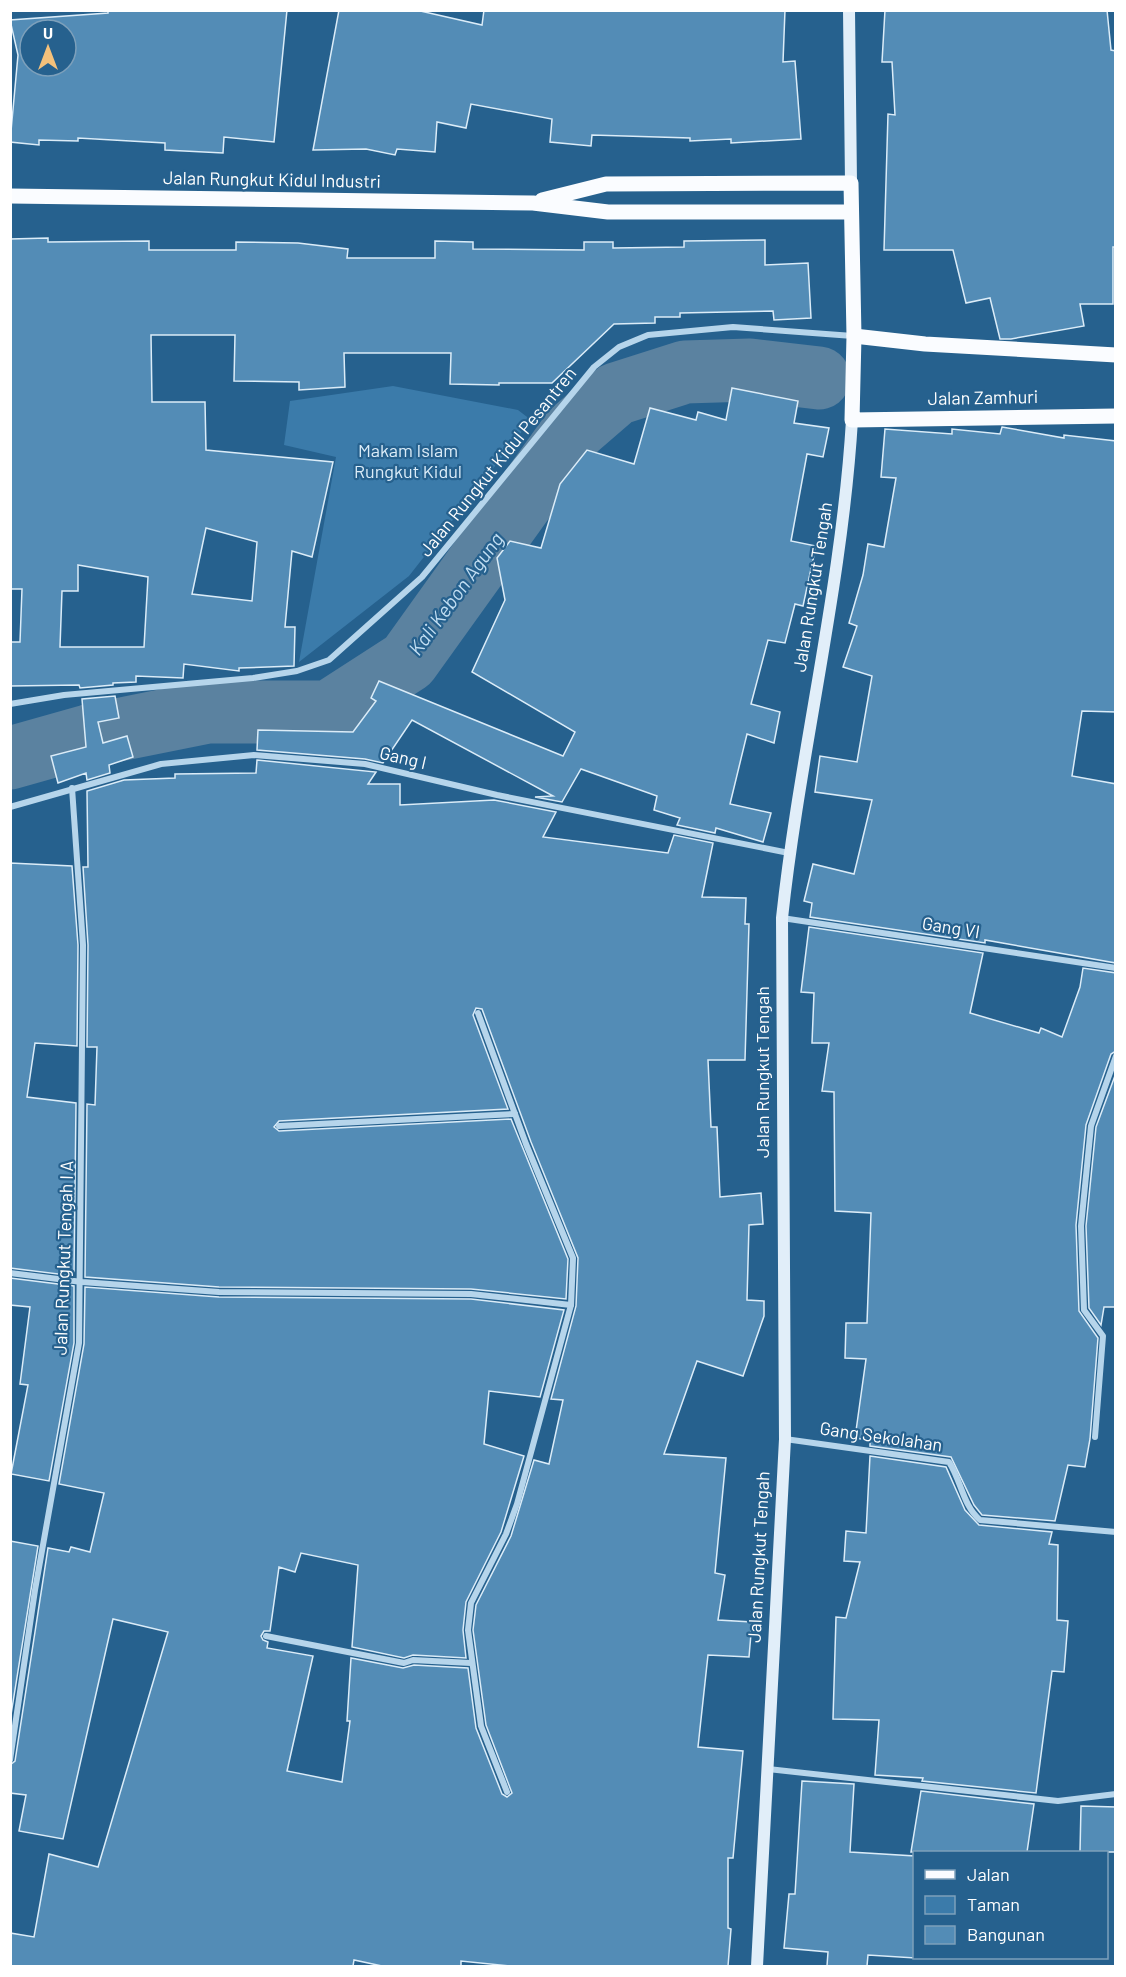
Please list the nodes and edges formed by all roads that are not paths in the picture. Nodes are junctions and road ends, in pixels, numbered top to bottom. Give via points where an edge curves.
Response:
1 (849, 10) edge
2 (851, 183) junction
3 (10, 196) edge
4 (533, 202) junction
5 (851, 212) junction
6 (854, 336) junction
7 (1116, 355) edge
8 (1116, 416) edge
9 (852, 420) junction
10 (10, 704) edge
11 (72, 788) junction
12 (10, 807) edge
13 (789, 853) junction
14 (782, 918) junction
15 (1116, 968) edge
16 (478, 1012) dead end
17 (1116, 1056) edge
18 (515, 1114) junction
19 (279, 1126) dead end
20 (10, 1273) edge
21 (82, 1282) junction
22 (571, 1305) junction
23 (1095, 1437) dead end
24 (784, 1439) junction
25 (1116, 1532) edge
26 (266, 1636) dead end
27 (471, 1663) junction
28 (10, 1760) edge
29 (768, 1769) junction
30 (507, 1792) dead end
31 (1116, 1794) edge
32 (757, 1966) edge

1 - 2 main road
2 - 4 main road, Jalan Rungkut Kidul Industri via 606,184
2 - 5 main road, Jalan Rungkut Tengah
3 - 4 main road, Jalan Rungkut Kidul Industri
4 - 5 main road, Jalan Rungkut Kidul Industri via 608,212
5 - 6 main road, Jalan Rungkut Tengah
6 - 7 main road
6 - 9 main road, Jalan Rungkut Tengah
6 - 10 street, Jalan Rungkut Kidul Pesantren via 733,327 648,335 619,347 594,367 422,577 329,660 297,671 253,678 64,695
8 - 9 main road, Jalan Zamhuri
9 - 13 main road, Jalan Rungkut Tengah via 847,496
11 - 12 street, Gang I
11 - 13 street, Gang I via 161,764 254,755 364,764 497,795
11 - 21 street, Jalan Rungkut Tengah I A via 83,945
13 - 14 main road, Jalan Rungkut Tengah
14 - 15 street, Gang VI
14 - 24 main road, Jalan Rungkut Tengah
16 - 18 street
17 - 23 street via 1091,1126 1081,1226 1084,1310 1103,1336
18 - 19 street
18 - 22 street via 573,1258
20 - 21 street
21 - 22 street via 219,1292 471,1294
21 - 28 street, Jalan Rungkut Tengah I A via 79,1343 35,1590
22 - 27 street via 517,1504 471,1603
24 - 25 street, Gang Sekolahan via 950,1462 971,1513 980,1520
24 - 29 main road, Jalan Rungkut Tengah
26 - 27 street via 404,1663
27 - 30 street via 481,1726
29 - 31 street via 1058,1801
29 - 32 main road, Jalan Rungkut Tengah

